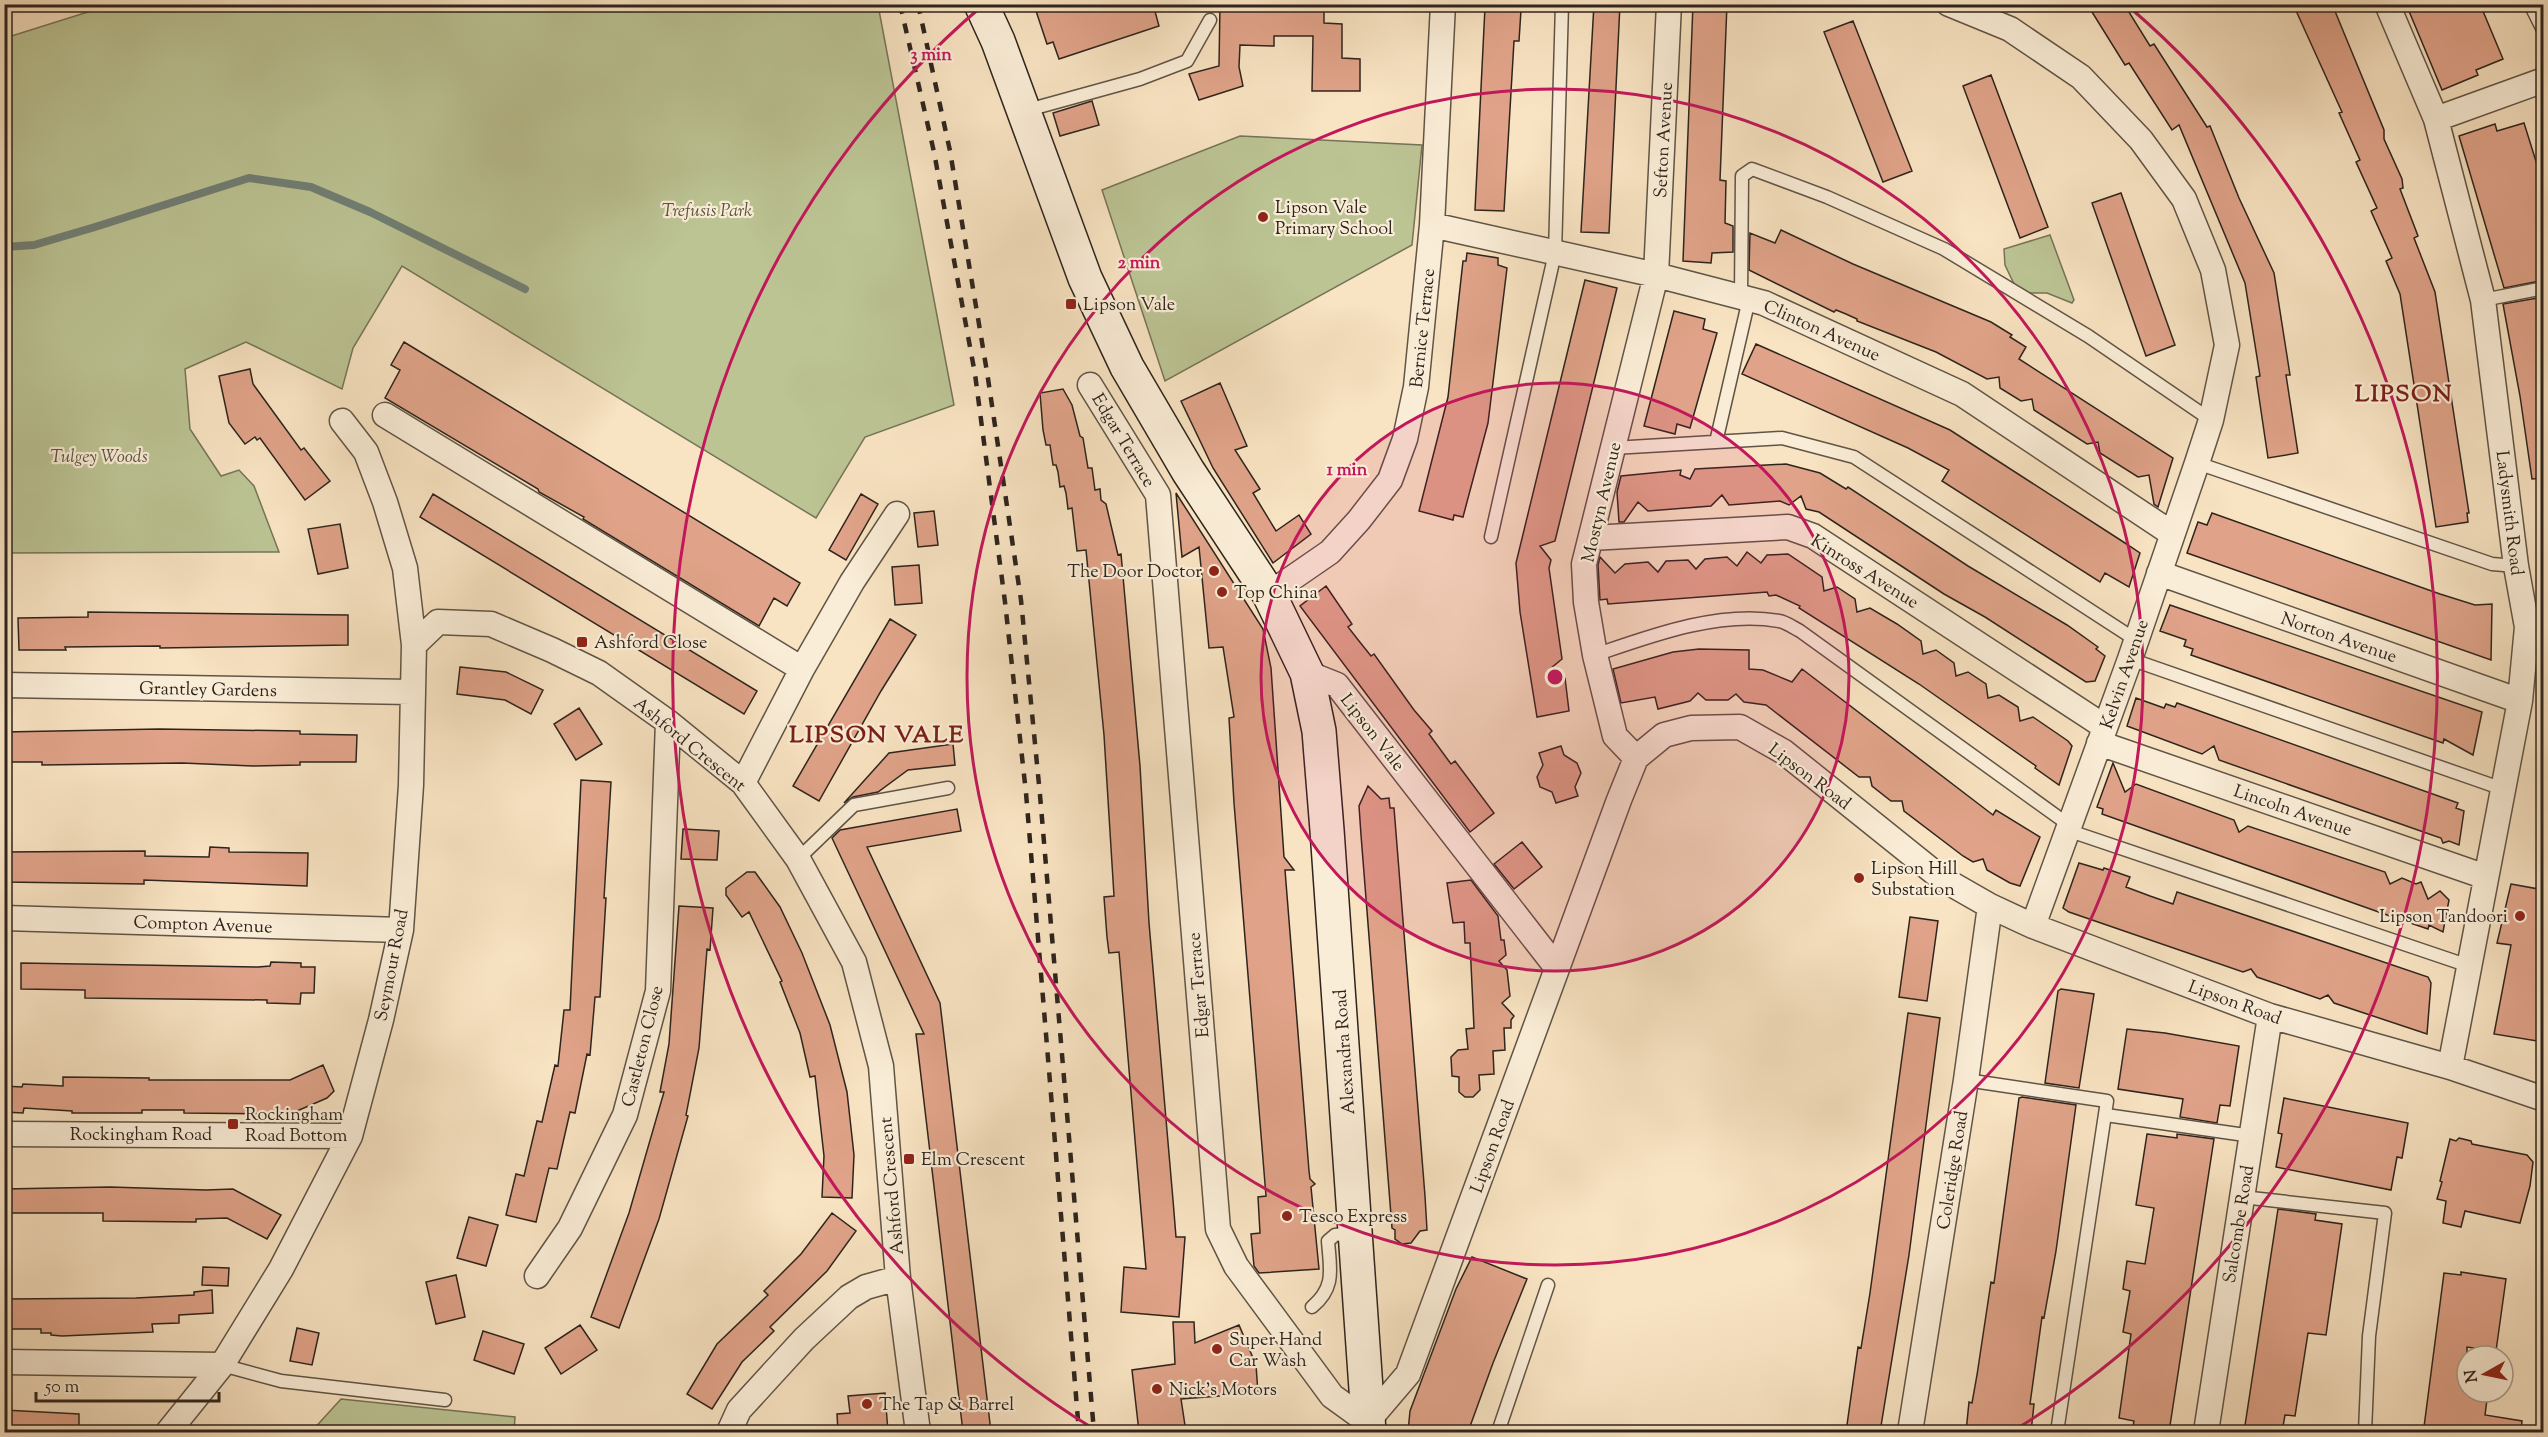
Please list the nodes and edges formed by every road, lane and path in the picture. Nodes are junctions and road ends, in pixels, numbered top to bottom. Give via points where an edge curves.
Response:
1 (1443, 4) edge
2 (1562, 4) edge
3 (1669, 4) edge
4 (1949, 4) edge
5 (2387, 4) edge
6 (2530, 4) edge
7 (981, 5) edge
8 (1210, 20) dead end
9 (2544, 32) edge
10 (2544, 80) edge
11 (1023, 112) junction
12 (2436, 119) junction
13 (1432, 225) junction
14 (1555, 253) junction
15 (1656, 275) junction
16 (2544, 288) edge
17 (1745, 298) junction
18 (2483, 300) junction
19 (1090, 384) dead end
20 (385, 415) dead end
21 (2211, 420) junction
22 (342, 421) dead end
23 (1716, 442) junction
24 (1613, 448) junction
25 (2197, 463) junction
26 (1188, 471) junction
27 (1158, 495) junction
28 (897, 514) dead end
29 (2171, 533) junction
30 (1491, 537) dead end
31 (1591, 538) junction
32 (2516, 566) junction
33 (2159, 573) junction
34 (1269, 594) junction
35 (414, 645) junction
36 (2133, 649) junction
37 (1595, 654) junction
38 (802, 669) junction
39 (1306, 673) junction
40 (4, 685) edge
41 (411, 692) junction
42 (2520, 700) junction
43 (668, 722) junction
44 (2102, 735) junction
45 (1636, 758) junction
46 (743, 783) junction
47 (948, 788) dead end
48 (2503, 789) junction
49 (2068, 827) junction
50 (798, 859) junction
51 (2486, 877) junction
52 (1990, 906) junction
53 (4, 918) edge
54 (2033, 926) junction
55 (401, 930) junction
56 (2469, 966) junction
57 (1557, 968) junction
58 (2270, 1016) junction
59 (2450, 1067) junction
60 (1966, 1080) junction
61 (2544, 1099) edge
62 (2106, 1115) junction
63 (4, 1134) edge
64 (350, 1136) junction
65 (2252, 1136) junction
66 (2242, 1197) junction
67 (1356, 1233) junction
68 (537, 1276) dead end
69 (898, 1278) junction
70 (1548, 1285) dead end
71 (1312, 1307) dead end
72 (4, 1362) edge
73 (222, 1365) junction
74 (445, 1400) dead end
75 (1364, 1429) edge
76 (168, 1432) edge
77 (729, 1432) edge
78 (918, 1432) edge
79 (1498, 1432) edge
80 (1910, 1432) edge
81 (2057, 1432) edge
82 (2206, 1432) edge
83 (2365, 1432) edge

1 - 13 street, Bernice Terrace
2 - 14 lane
3 - 15 street, Sefton Avenue
4 - 21 street, Kelvin Avenue via 2010,29 2081,77 2138,136 2184,199 2213,270 2227,345
5 - 12 street, Ladysmith Road
6 - 9 lane
7 - 11 main road
8 - 11 lane via 1187,61 1140,79
10 - 12 street
11 - 26 main road via 1085,278 1127,367
12 - 18 street, Ladysmith Road
13 - 14 street, Clinton Avenue
13 - 34 street, Bernice Terrace via 1416,387 1405,439 1390,480 1330,552
14 - 15 street, Clinton Avenue
14 - 30 lane
15 - 17 street, Clinton Avenue
15 - 24 street, Mostyn Avenue
16 - 18 lane
17 - 21 lane via 1742,176 1752,169 1944,249 2088,336
17 - 23 lane
17 - 29 street, Clinton Avenue via 1764,303 1962,394
18 - 32 street, Ladysmith Road
19 - 27 street, Edgar Terrace
20 - 38 street
21 - 25 street, Kelvin Avenue
22 - 35 street, Seymour Road via 366,452 385,502 405,568
23 - 24 lane
23 - 36 lane via 1782,438 1854,457
24 - 31 street, Mostyn Avenue
25 - 29 street, Kelvin Avenue
25 - 32 lane via 2492,564
26 - 27 street, Edgar Terrace
26 - 34 main road
27 - 75 street, Edgar Terrace via 1218,1229 1236,1266 1332,1396
28 - 38 street
29 - 33 street, Kelvin Avenue
31 - 37 street, Mostyn Avenue via 1584,564
31 - 44 street, Kinross Avenue via 1788,526 1813,536
32 - 42 street, Ladysmith Road via 2527,627
33 - 36 street, Kelvin Avenue
33 - 42 street, Norton Avenue
34 - 39 main road
35 - 41 street, Seymour Road
35 - 43 street, Ashford Crescent via 438,622 491,624 599,673
36 - 44 street, Kelvin Avenue
36 - 48 lane
37 - 45 street, Mostyn Avenue via 1614,736
37 - 49 lane via 1692,624 1733,619 1781,621
38 - 46 street
39 - 57 street, Lipson Vale via 1337,685
39 - 67 main road, Alexandra Road via 1319,731
40 - 41 street, Grantley Gardens
41 - 55 street, Seymour Road via 411,785
42 - 48 street, Ladysmith Road
43 - 46 street, Ashford Crescent
43 - 68 street, Castleton Close via 658,991 625,1115 570,1228
44 - 49 street, Kelvin Avenue
44 - 51 street, Lincoln Avenue
45 - 52 street, Lipson Road via 1664,735 1690,728 1740,727 1784,752 1941,878
45 - 57 street, Lipson Road
46 - 50 street, Ashford Crescent
47 - 50 lane via 854,805
48 - 51 street, Ladysmith Road
49 - 54 street, Kelvin Avenue
49 - 56 lane
50 - 69 street, Ashford Crescent via 854,962 881,1066
51 - 56 street, Ladysmith Road
52 - 54 street, Lipson Road
52 - 60 street, Coleridge Road
53 - 55 street, Compton Avenue
54 - 58 street, Lipson Road
55 - 64 street, Seymour Road
56 - 59 street, Ladysmith Road
57 - 75 street, Lipson Road via 1408,1374
58 - 59 street, Lipson Road
58 - 65 street, Salcombe Road
59 - 61 street, Lipson Road
60 - 62 lane via 2108,1101
60 - 80 street, Coleridge Road
62 - 65 lane
62 - 81 lane
63 - 64 street, Rockingham Road
64 - 73 street, Seymour Road via 281,1269
65 - 66 street, Salcombe Road
66 - 82 street, Salcombe Road
66 - 83 lane via 2385,1213 2368,1336
67 - 71 lane via 1335,1235 1328,1241 1330,1281 1325,1296
67 - 75 main road, Alexandra Road
69 - 77 street via 866,1287 849,1298 804,1339 739,1410
69 - 78 street, Ashford Crescent
70 - 79 lane
72 - 73 street
73 - 74 lane via 281,1381
73 - 76 street, Seymour Road

